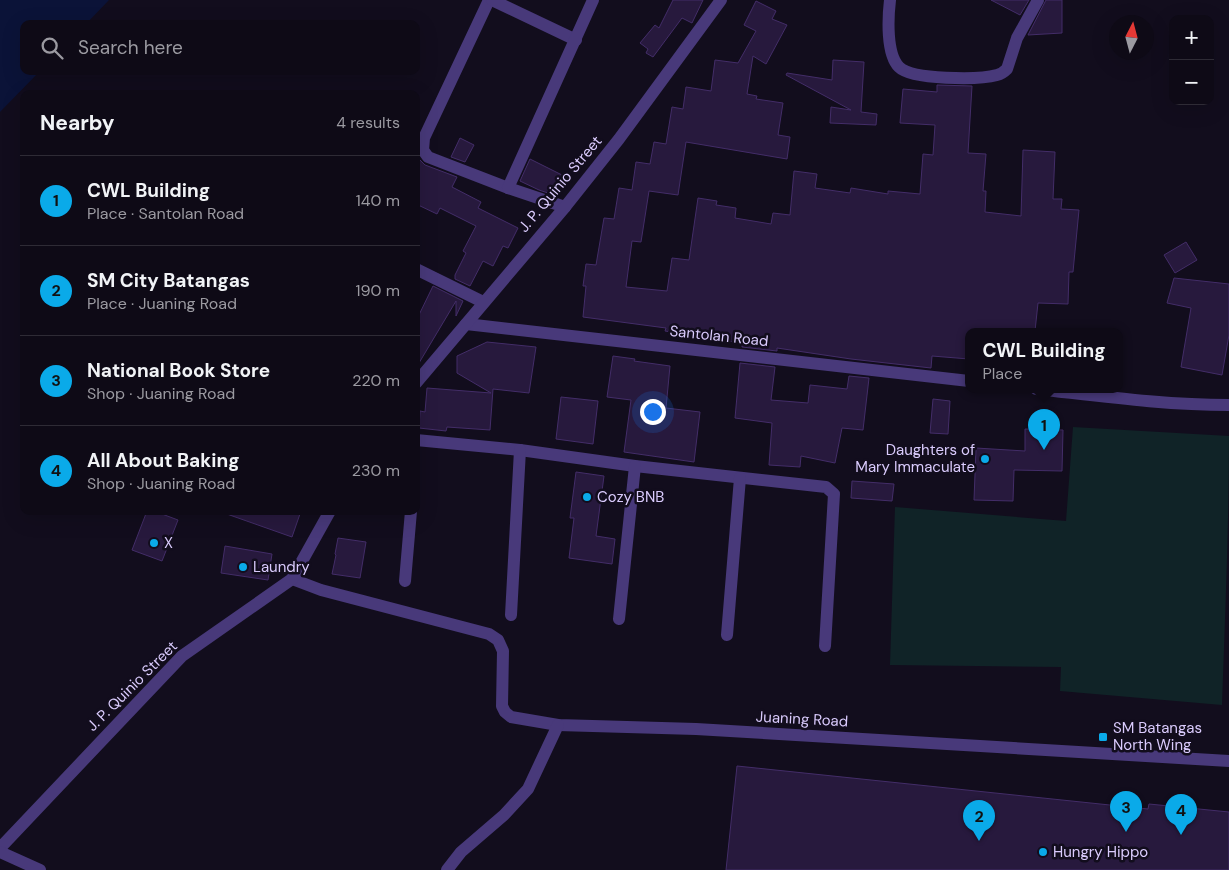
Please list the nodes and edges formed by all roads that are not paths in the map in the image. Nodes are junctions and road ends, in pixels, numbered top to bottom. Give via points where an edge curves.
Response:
1 (490, 0) edge
2 (593, 0) edge
3 (721, 0) edge
4 (890, 0) edge
5 (1038, 0) edge
6 (576, 40) junction
7 (508, 188) junction
8 (565, 207) junction
9 (420, 271) edge
10 (483, 302) junction
11 (466, 324) junction
12 (420, 378) edge
13 (965, 381) edge
14 (1072, 393) edge
15 (1229, 405) edge
16 (420, 440) edge
17 (520, 450) junction
18 (635, 466) junction
19 (740, 478) junction
20 (328, 515) edge
21 (411, 515) edge
22 (292, 579) junction
23 (405, 581) dead end
24 (511, 615) dead end
25 (619, 619) dead end
26 (727, 635) dead end
27 (825, 646) dead end
28 (558, 725) junction
29 (1229, 761) edge
30 (0, 848) edge
31 (0, 852) edge
32 (40, 870) edge
33 (447, 870) edge

1 - 6 street
1 - 7 street via 424,138 423,150 428,158
2 - 6 street
3 - 8 street, J. P. Quinio Street
4 - 5 street via 889,29 894,61 911,74 950,78 1003,73
6 - 7 street
7 - 8 street
8 - 10 street, J. P. Quinio Street
9 - 10 street
10 - 11 street, J. P. Quinio Street
11 - 12 street, J. P. Quinio Street
11 - 13 street, Santolan Road
14 - 15 street via 1153,402
16 - 17 street
17 - 18 street
17 - 24 street
18 - 19 street
18 - 25 street
19 - 26 street
19 - 27 street via 826,487 834,494
20 - 22 street, J. P. Quinio Street
21 - 23 street
22 - 28 street, Juaning Road via 321,590 489,634 498,640 503,650 502,706 505,712 511,717
22 - 30 street, J. P. Quinio Street via 182,656
28 - 29 street, Juaning Road via 706,730
28 - 33 street via 528,789 504,815 461,852
31 - 32 street

